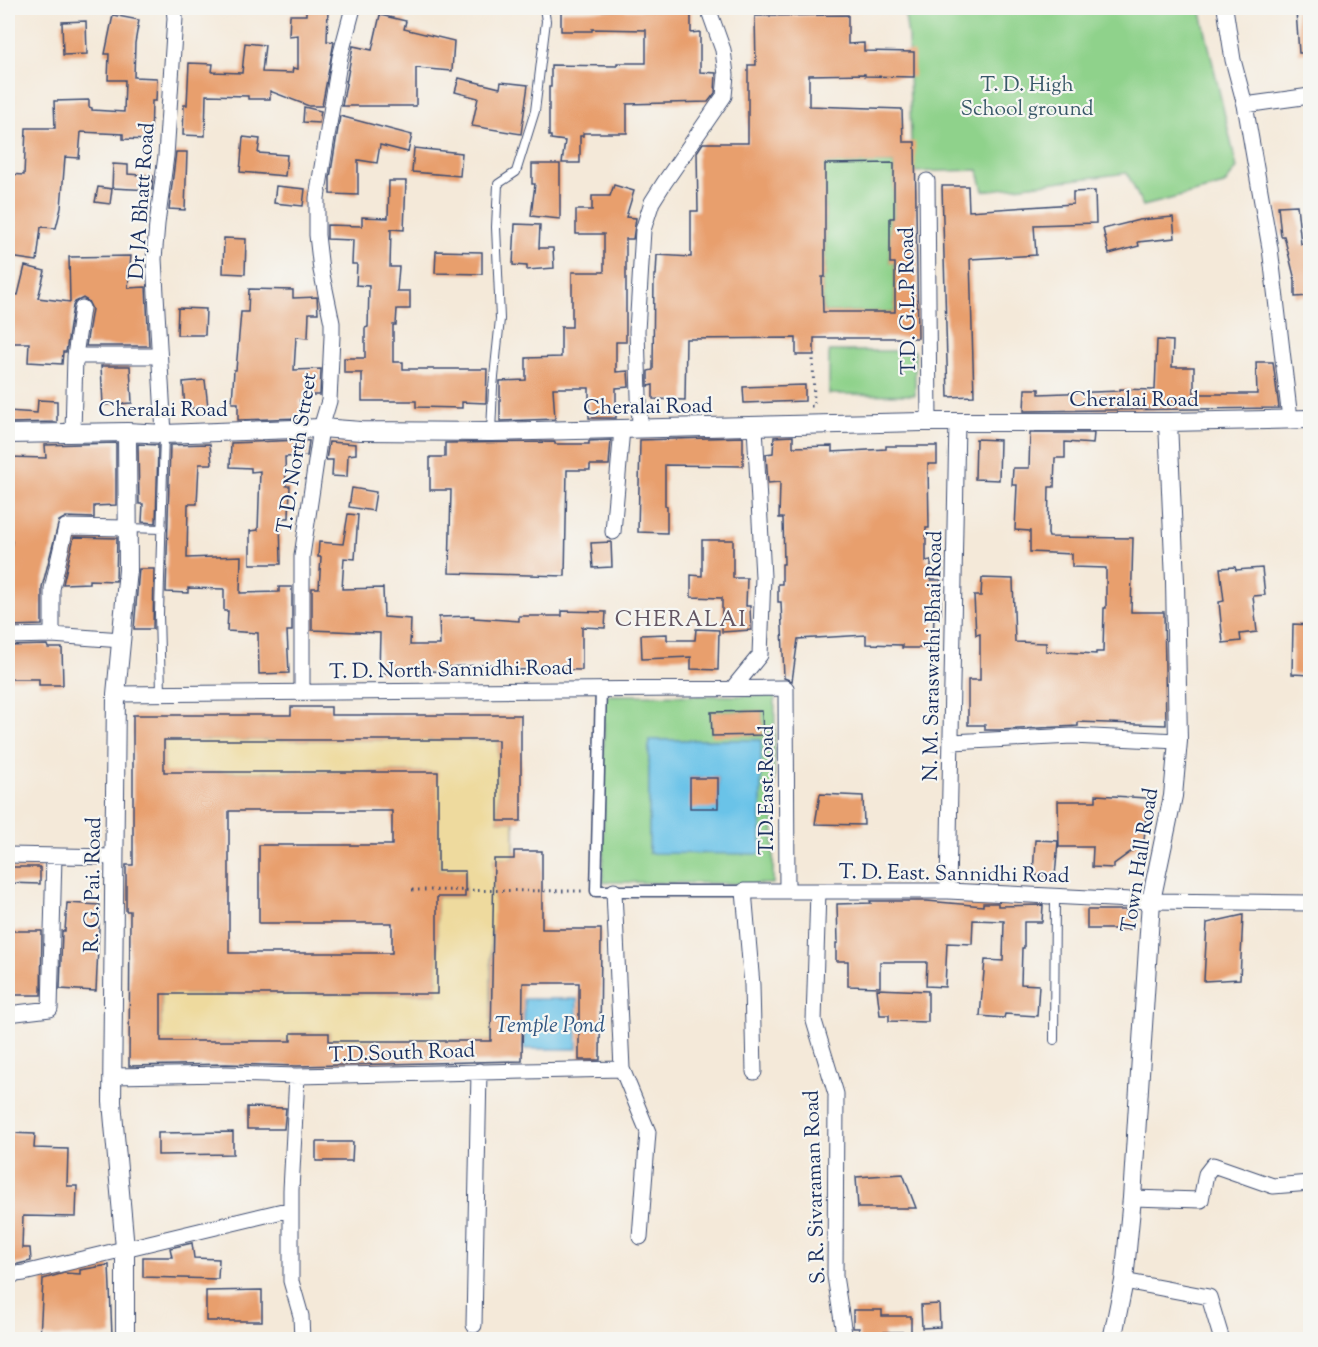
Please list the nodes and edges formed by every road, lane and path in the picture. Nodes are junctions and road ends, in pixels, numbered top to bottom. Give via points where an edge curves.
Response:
1 (174, 8) edge
2 (353, 8) edge
3 (544, 8) edge
4 (708, 8) edge
5 (1226, 8) edge
6 (1311, 96) edge
7 (1245, 105) junction
8 (927, 181) dead end
9 (82, 308) dead end
10 (75, 356) junction
11 (158, 356) junction
12 (813, 356) dead end
13 (814, 406) dead end
14 (1311, 418) edge
15 (1290, 419) junction
16 (929, 422) junction
17 (957, 422) junction
18 (1168, 422) junction
19 (755, 427) junction
20 (321, 428) junction
21 (631, 429) junction
22 (73, 432) junction
23 (127, 432) junction
24 (491, 432) junction
25 (8, 434) edge
26 (164, 434) junction
27 (127, 528) junction
28 (162, 529) junction
29 (614, 532) dead end
30 (52, 635) junction
31 (8, 636) edge
32 (122, 640) junction
33 (601, 688) junction
34 (733, 688) junction
35 (786, 688) joint
36 (302, 692) junction
37 (161, 693) junction
38 (116, 694) junction
39 (1178, 741) junction
40 (952, 742) junction
41 (8, 855) edge
42 (54, 856) junction
43 (115, 857) junction
44 (412, 890) dead end
45 (596, 891) junction
46 (614, 891) junction
47 (744, 891) junction
48 (787, 891) junction
49 (818, 891) junction
50 (948, 891) junction
51 (1054, 896) junction
52 (1151, 901) junction
53 (1311, 903) edge
54 (8, 1014) edge
55 (1054, 1040) dead end
56 (622, 1069) junction
57 (478, 1071) junction
58 (754, 1072) dead end
59 (112, 1076) junction
60 (297, 1076) junction
61 (1311, 1183) edge
62 (1132, 1198) junction
63 (291, 1209) junction
64 (640, 1237) dead end
65 (125, 1248) junction
66 (8, 1275) edge
67 (1124, 1281) junction
68 (474, 1325) dead end
69 (125, 1340) edge
70 (302, 1340) edge
71 (845, 1340) edge
72 (1112, 1340) edge
73 (1222, 1340) edge

1 - 11 street, Dr JA Bhatt Road via 166,156 154,259
2 - 20 street, T. D. North Street via 340,57 317,198 321,270 332,323 329,401
3 - 24 lane via 546,21 535,111 516,172 498,184 500,319
4 - 21 street via 723,50 724,96 652,202 643,230
5 - 7 street via 1233,60
6 - 7 street
7 - 15 street via 1270,248
8 - 16 street, T.D. G.L.P Road
9 - 10 street
10 - 11 street
10 - 22 street
11 - 26 street, Dr JA Bhatt Road
12 - 13 path
14 - 15 street, Cheralai Road
15 - 18 street, Cheralai Road
16 - 17 street, Cheralai Road
16 - 19 street, Cheralai Road
17 - 18 street, Cheralai Road
17 - 40 street, N. M. Saraswathi Bhai Road
18 - 39 street, Town Hall Road
19 - 21 street, Cheralai Road
19 - 34 street via 763,577 760,655
20 - 24 street, Cheralai Road
20 - 26 street, Cheralai Road
20 - 36 street, T. D. North Street via 302,556
21 - 24 street, Cheralai Road
21 - 29 street
22 - 23 street, Cheralai Road
22 - 25 street, Cheralai Road
23 - 26 street, Cheralai Road
23 - 27 street, R. G. Pai. Road
26 - 28 lane
27 - 28 lane
27 - 30 street via 66,527 52,589
27 - 32 street, R. G. Pai. Road
28 - 37 lane
30 - 31 street
30 - 32 street
32 - 38 street, R. G. Pai. Road
33 - 34 street, T. D. North Sannidhi.Road
33 - 36 street, T. D. North Sannidhi.Road
33 - 45 street
34 - 35 street, T. D. North Sannidhi.Road
35 - 48 street, T.D.East.Road
36 - 37 street, T. D. North Sannidhi.Road
37 - 38 street, T. D. North Sannidhi.Road
38 - 43 street, R. G. Pai. Road
39 - 40 street via 1072,736
39 - 52 street, Town Hall Road via 1173,796
40 - 50 street, N. M. Saraswathi Bhai Road
41 - 42 street
42 - 43 street
42 - 54 street via 50,1009
43 - 59 street, R. G. Pai. Road
44 - 45 path
45 - 46 street, T. D. East. Sannidhi Road
46 - 47 street, T. D. East. Sannidhi Road
46 - 56 street
47 - 48 street, T. D. East. Sannidhi Road
47 - 58 street
48 - 49 street, T. D. East. Sannidhi Road
49 - 50 street, T. D. East. Sannidhi Road
49 - 71 street, S. R. Sivaraman Road via 814,1021 836,1094 835,1276
50 - 51 street, T. D. East. Sannidhi Road
51 - 52 street, T. D. East. Sannidhi Road
51 - 55 lane
52 - 53 street, T. D. East. Sannidhi Road
52 - 62 street, Town Hall Road
56 - 57 street, T.D.South Road
56 - 64 street via 648,1132
57 - 60 street, T.D.South Road
57 - 68 street
59 - 60 street, T.D.South Road
59 - 65 street, R. G. Pai. Road
60 - 63 street
61 - 62 street via 1273,1186 1214,1165 1206,1174 1201,1200
62 - 67 street, Town Hall Road
63 - 65 street
63 - 70 street via 291,1281 301,1316
65 - 66 street
65 - 69 street, R. G. Pai. Road
67 - 72 street, Town Hall Road
67 - 73 street via 1209,1297

